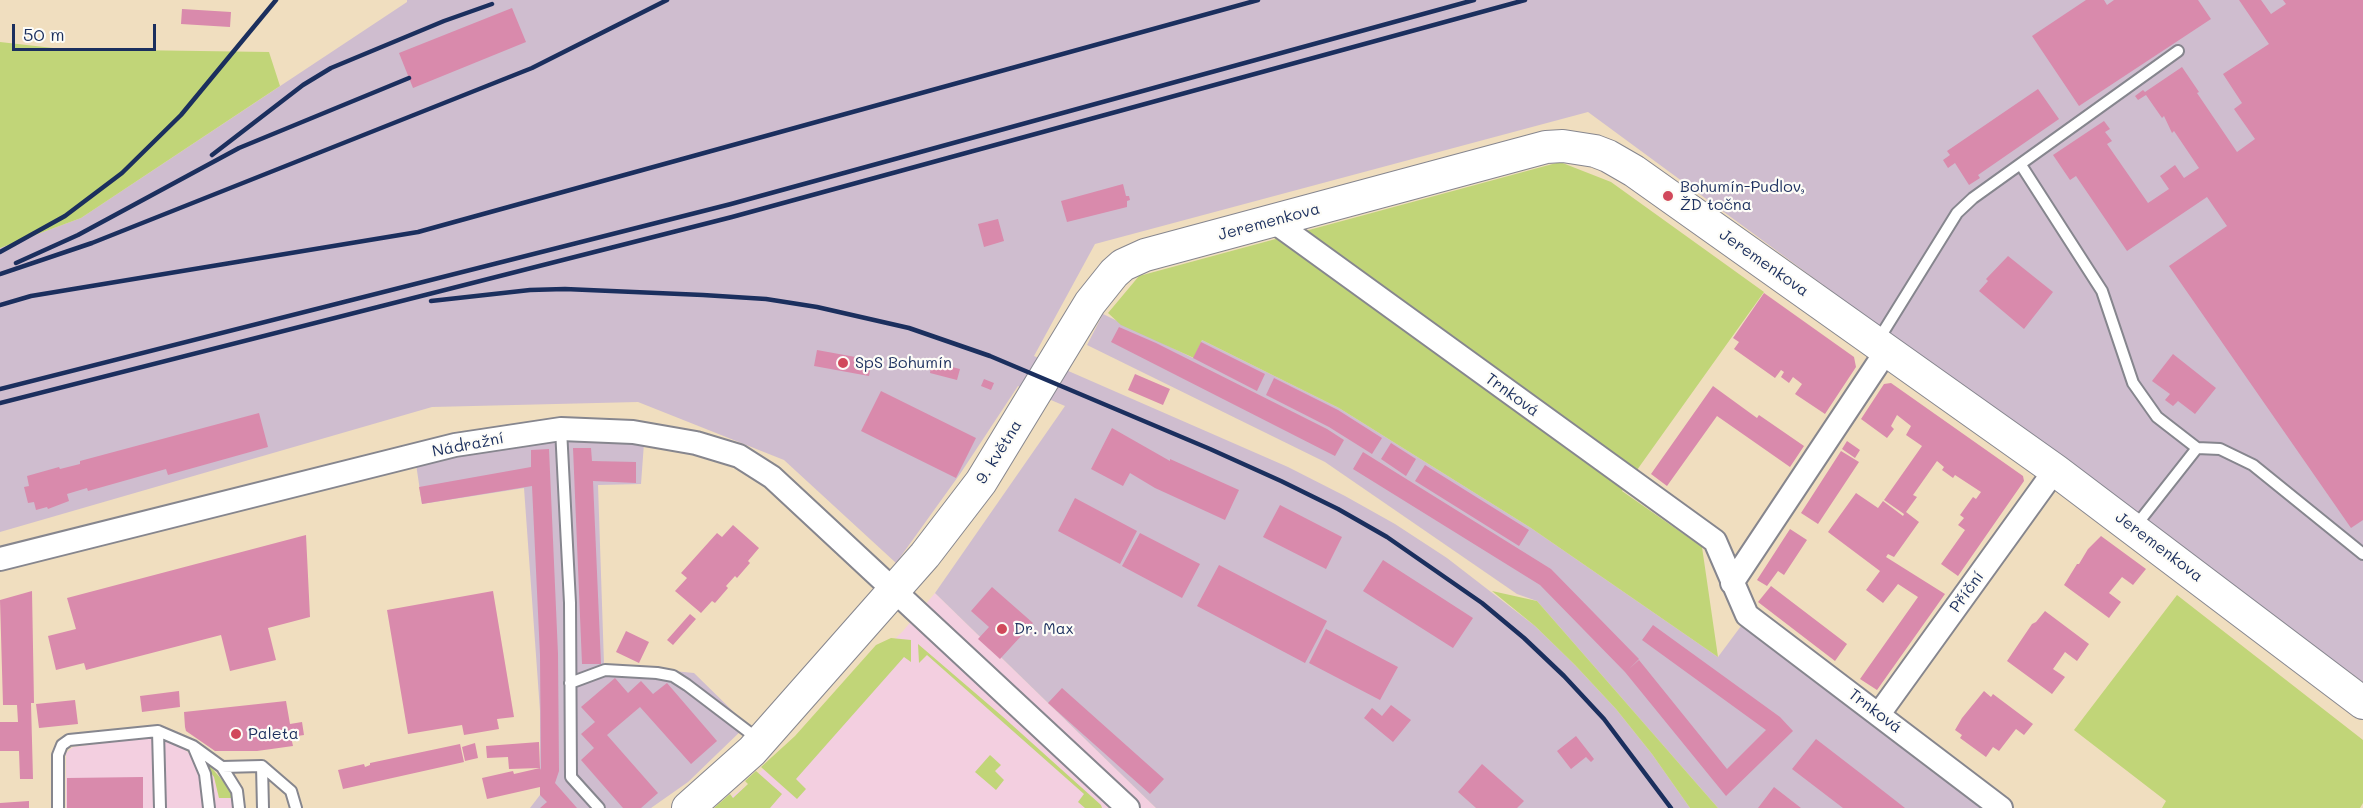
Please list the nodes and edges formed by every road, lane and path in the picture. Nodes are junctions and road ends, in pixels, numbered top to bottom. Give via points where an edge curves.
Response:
1 (2178, 51) dead end
2 (2021, 165) junction
3 (1273, 221) junction
4 (1090, 303) joint
5 (1882, 346) junction
6 (561, 429) junction
7 (2198, 448) junction
8 (2055, 470) junction
9 (2134, 528) junction
10 (2363, 554) edge
11 (0, 559) edge
12 (1732, 583) junction
13 (895, 590) junction
14 (570, 683) junction
15 (2363, 703) edge
16 (1879, 714) junction
17 (158, 731) junction
18 (761, 741) junction
19 (193, 746) junction
20 (262, 766) junction
21 (222, 767) junction
22 (58, 808) edge
23 (160, 808) edge
24 (209, 808) edge
25 (239, 808) edge
26 (263, 808) edge
27 (296, 808) edge
28 (599, 808) edge
29 (688, 808) edge
30 (1128, 808) edge
31 (2001, 808) edge

1 - 2 lane
2 - 5 lane via 1957,213
2 - 7 lane via 2102,291 2133,383 2157,417
3 - 4 street, Jeremenkova via 1133,260 1114,273
3 - 5 street, Jeremenkova via 1546,147 1580,148 1608,156 1634,171
3 - 12 street, Trnková via 1715,541
4 - 13 street, 9. května via 981,482
5 - 8 street, Jeremenkova
5 - 12 street
6 - 11 street, Nádražní via 455,445
6 - 13 street, Nádražní via 662,435 739,456 772,477
6 - 14 lane
7 - 9 lane
7 - 10 lane via 2220,449 2253,465
8 - 9 street, Jeremenkova
8 - 16 street, Příční
9 - 15 street, Jeremenkova
12 - 16 street, Trnková via 1747,615
13 - 18 street, 9. května
13 - 30 street
14 - 18 lane via 605,670 673,676
14 - 28 lane via 572,777
16 - 31 street, Trnková
17 - 19 lane
17 - 22 lane via 62,745 58,755
17 - 23 lane
18 - 29 street, 9. května
19 - 21 lane
19 - 24 lane via 205,774
20 - 21 lane
20 - 26 lane
20 - 27 lane via 291,791
21 - 25 lane via 237,791

